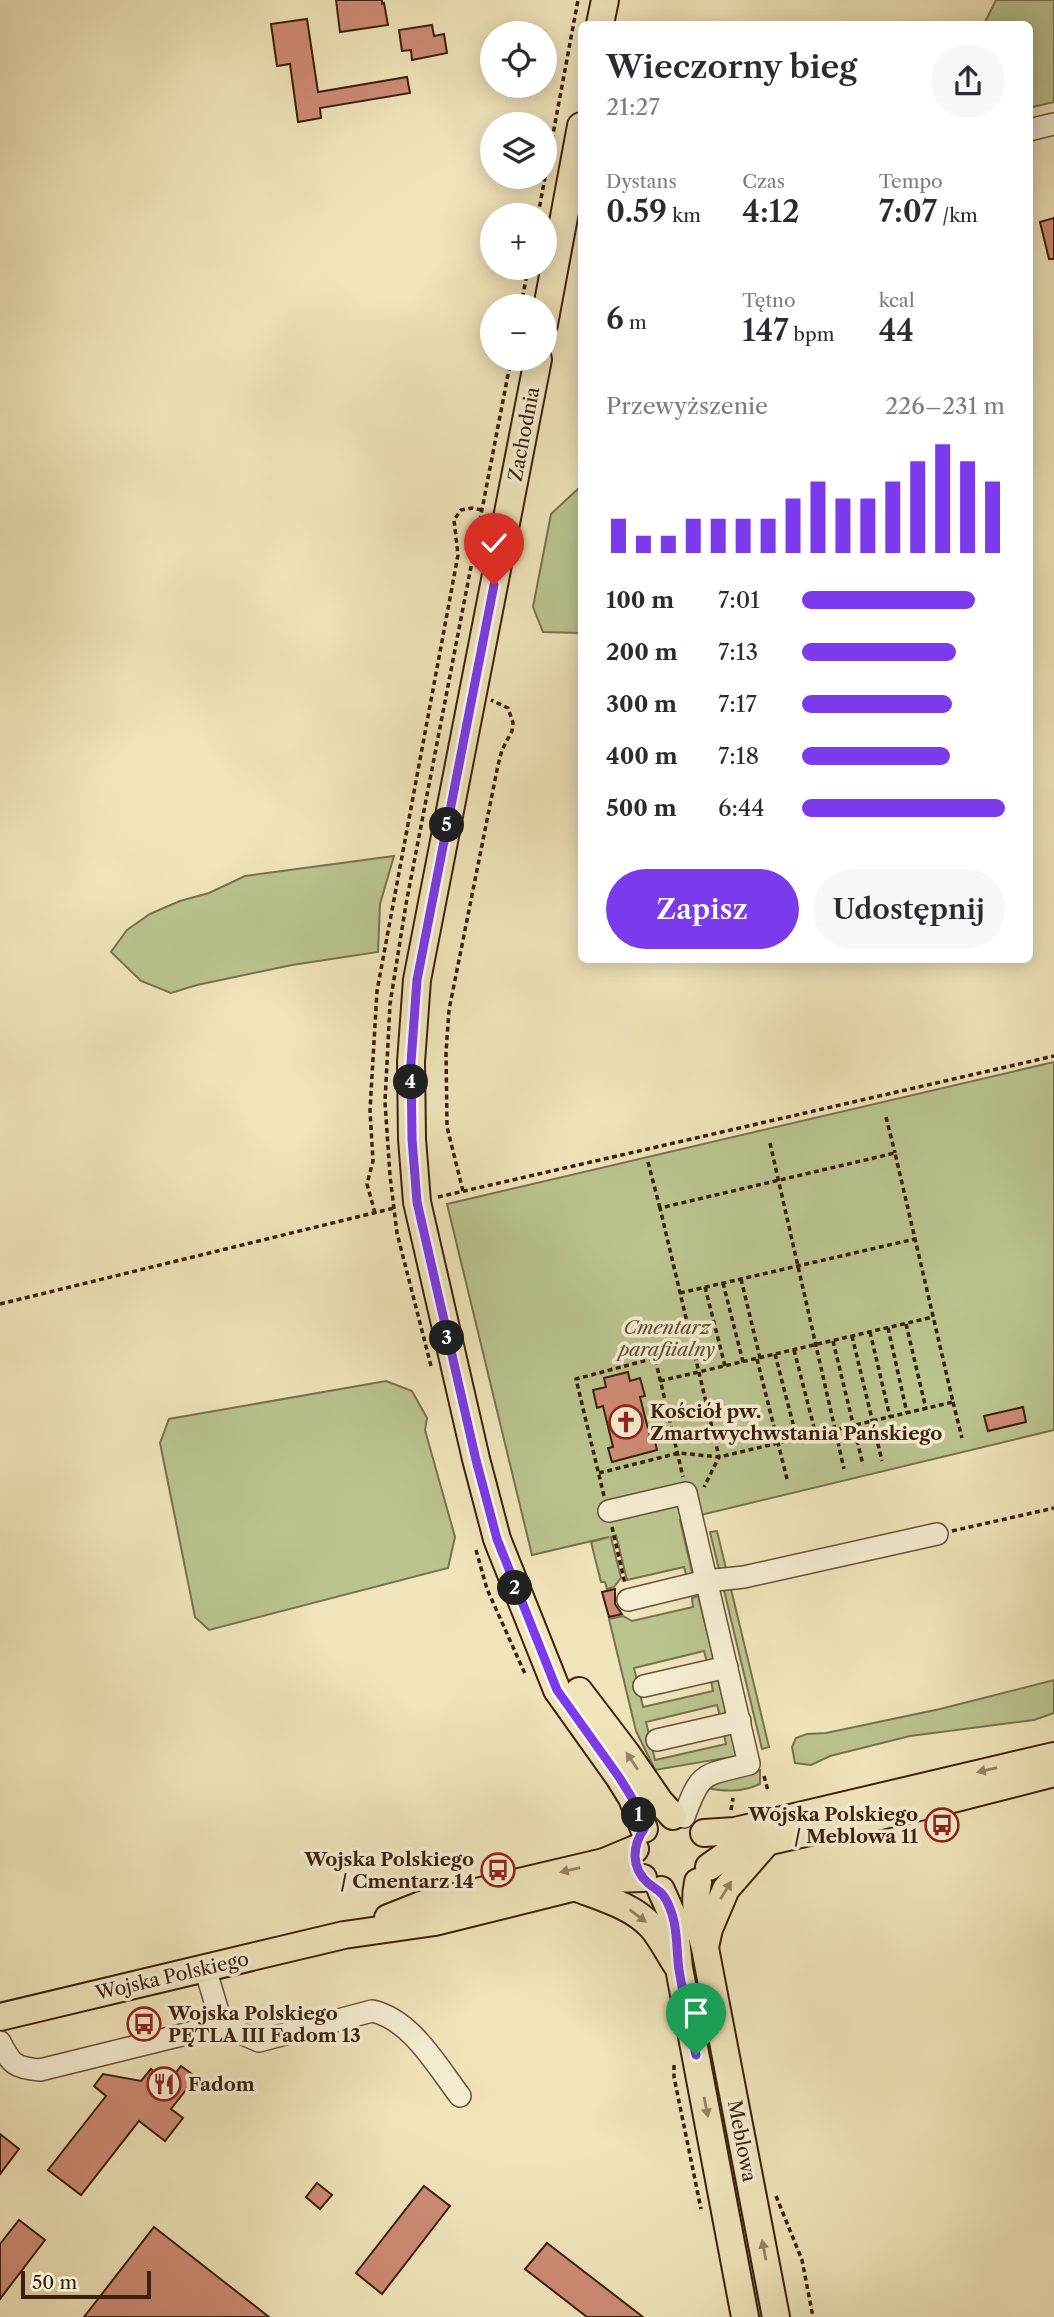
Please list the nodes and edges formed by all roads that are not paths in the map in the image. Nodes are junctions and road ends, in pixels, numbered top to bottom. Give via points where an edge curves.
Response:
1 (605, 0) edge
2 (601, 21) edge
3 (1054, 124) edge
4 (1033, 129) edge
5 (578, 164) edge
6 (550, 294) edge
7 (536, 371) edge
8 (608, 1511) road end
9 (937, 1534) road end
10 (706, 1581) junction
11 (628, 1600) road end
12 (528, 1618) junction
13 (727, 1667) junction
14 (644, 1686) dead end
15 (740, 1721) junction
16 (657, 1740) dead end
17 (1054, 1756) edge
18 (1054, 1773) edge
19 (687, 1822) junction
20 (639, 1839) junction
21 (766, 1842) junction
22 (703, 1875) junction
23 (652, 1884) junction
24 (578, 1888) junction
25 (344, 1935) junction
26 (705, 1948) junction
27 (205, 1968) junction
28 (679, 1968) junction
29 (0, 2017) edge
30 (222, 2025) junction
31 (0, 2042) edge
32 (460, 2096) dead end
33 (745, 2317) edge
34 (776, 2317) edge

1 - 2 main road
3 - 4 street
5 - 6 main road
7 - 12 main road, Zachodnia via 417,980 406,1205 497,1539
8 - 10 street via 686,1493
9 - 10 street via 744,1577
10 - 11 street
10 - 13 street
19 -> 12 main road, Zachodnia via 660,1802
12 - 20 main road, Zachodnia via 557,1690 636,1806
13 - 14 street
13 - 15 street
15 - 16 street
15 - 19 street via 749,1763 706,1775 694,1787
17 -> 19 main road via 735,1830
18 - 21 main road
19 - 20 main road via 654,1821
19 - 22 main road via 711,1849
20 - 23 main road via 635,1861
20 -> 25 main road, Wojska Polskiego via 604,1862 421,1905
21 - 22 main road via 730,1852
26 -> 21 main road via 726,1889
22 - 23 main road via 684,1890 668,1892
22 - 26 main road, Meblowa via 695,1900
23 - 24 main road, Wojska Polskiego via 623,1877
23 - 28 main road, Meblowa via 674,1919
24 - 25 main road, Wojska Polskiego via 435,1922
24 -> 28 main road via 641,1917
25 - 27 main road, Wojska Polskiego
34 -> 26 main road, Meblowa
27 - 29 main road, Wojska Polskiego
27 - 30 street
28 -> 33 main road, Meblowa
30 - 31 street via 40,2070 16,2065
30 - 32 street via 259,2041 372,2011 383,2013 414,2037

